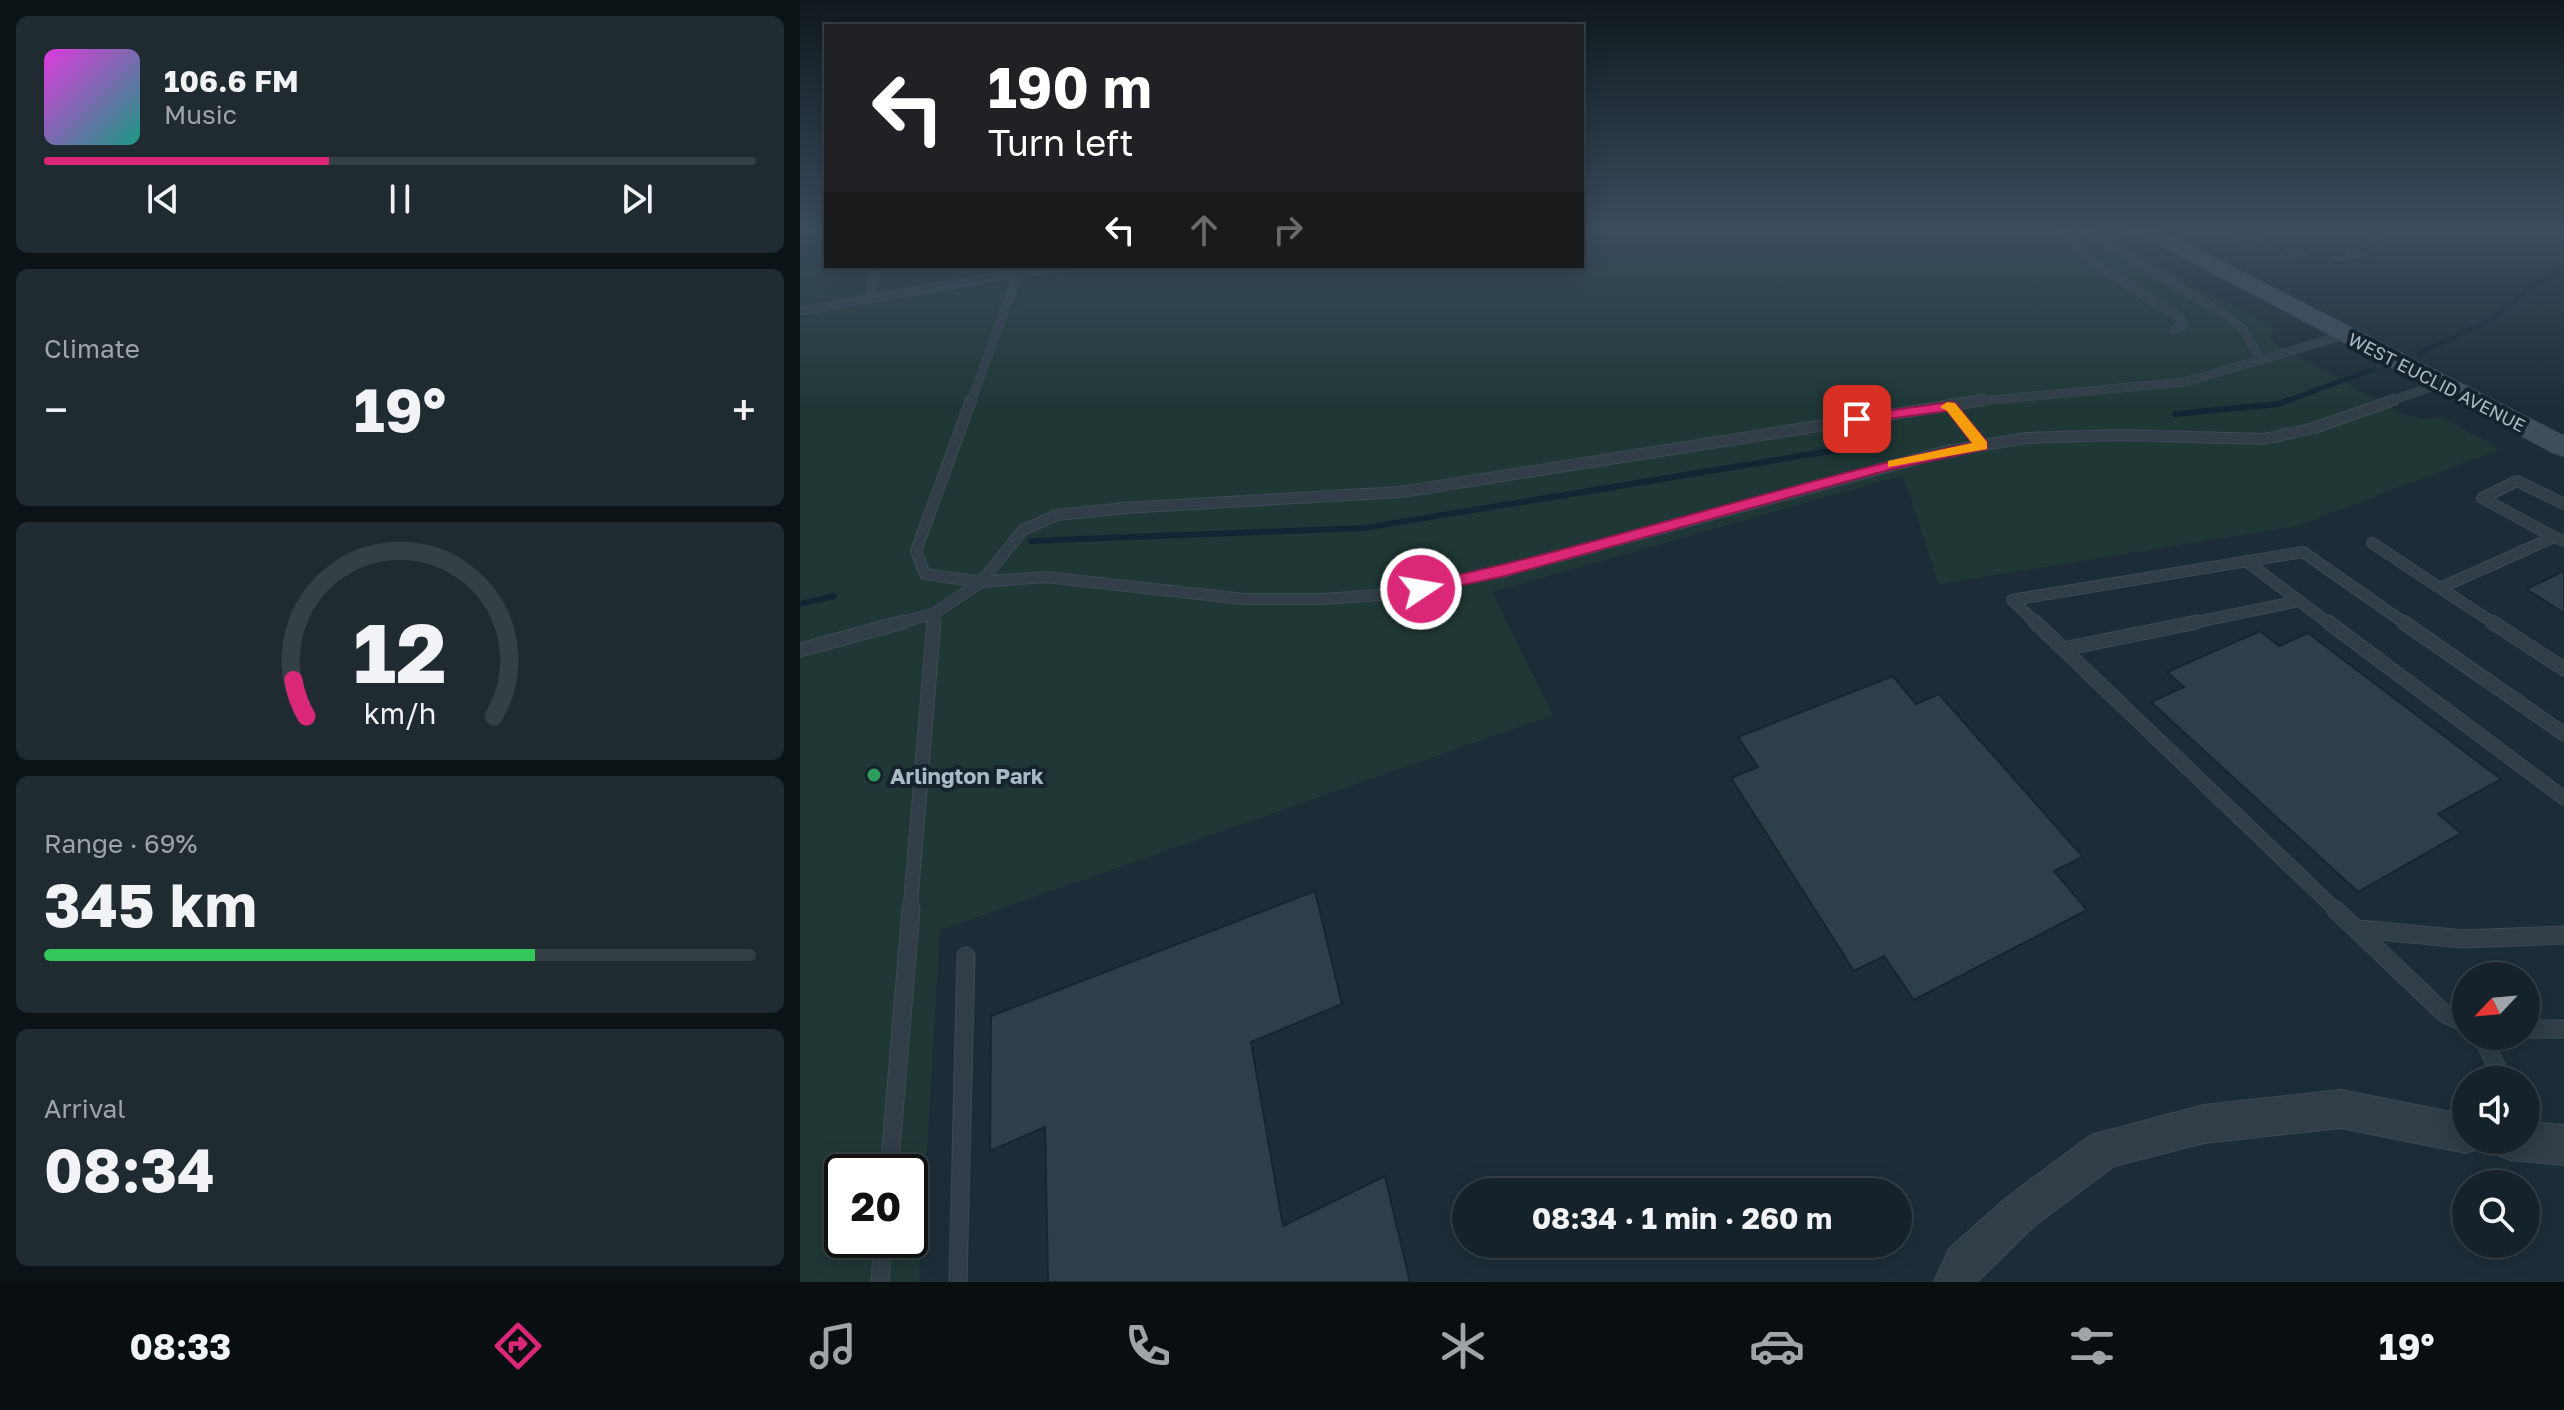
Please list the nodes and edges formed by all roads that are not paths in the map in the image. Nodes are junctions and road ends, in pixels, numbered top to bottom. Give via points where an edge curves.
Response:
1 (871, 289) edge
2 (927, 289) edge
3 (1012, 289) edge
4 (2134, 289) edge
5 (2181, 289) edge
6 (2256, 289) edge
7 (869, 299) junction
8 (800, 311) edge
9 (2174, 330) dead end
10 (2345, 335) junction
11 (2261, 360) junction
12 (2442, 383) junction
13 (1950, 406) junction
14 (1982, 445) junction
15 (2564, 447) edge
16 (2564, 504) edge
17 (2559, 539) edge
18 (2372, 543) dead end
19 (2246, 561) junction
20 (981, 582) junction
21 (2440, 588) junction
22 (2299, 601) junction
23 (935, 613) junction
24 (2063, 649) junction
25 (800, 650) edge
26 (2564, 669) edge
27 (2564, 734) edge
28 (2564, 798) edge
29 (2359, 929) junction
30 (2564, 935) edge
31 (966, 956) dead end
32 (2452, 1017) edge
33 (2540, 1029) edge
34 (2564, 1029) edge
35 (2452, 1131) edge
36 (890, 1154) edge
37 (882, 1258) edge
38 (880, 1282) edge
39 (958, 1282) edge
40 (1955, 1282) edge

1 - 7 lane
2 - 7 lane
3 - 20 lane via 916,551 925,574
4 - 9 lane via 2180,318 2184,325
5 - 11 lane via 2243,329
6 - 10 main road, WEST EUCLID AVENUE
7 - 8 lane
10 - 11 lane
10 - 12 main road, WEST EUCLID AVENUE
11 - 13 lane via 2185,382
12 - 14 lane via 2314,428 2264,439 2120,435
12 - 15 main road, WEST EUCLID AVENUE
13 - 14 lane
13 - 20 lane via 1401,492 1057,515 1023,530
14 - 20 lane via 1889,465 1505,571 1393,594 1244,599 1045,577
16 - 17 lane via 2517,481 2482,498
17 - 21 lane
18 - 21 lane
19 - 22 lane
19 - 24 lane via 2012,600
19 - 27 lane via 2303,552
20 - 23 lane
21 - 26 lane
22 - 24 lane
22 - 28 lane
23 - 25 lane
23 - 36 lane
24 - 29 lane
29 - 30 lane via 2464,939
29 - 32 lane
31 - 39 lane
33 - 34 lane
35 - 40 street via 2341,1109 2204,1124 2105,1149 2020,1212 1964,1264
37 - 38 lane

